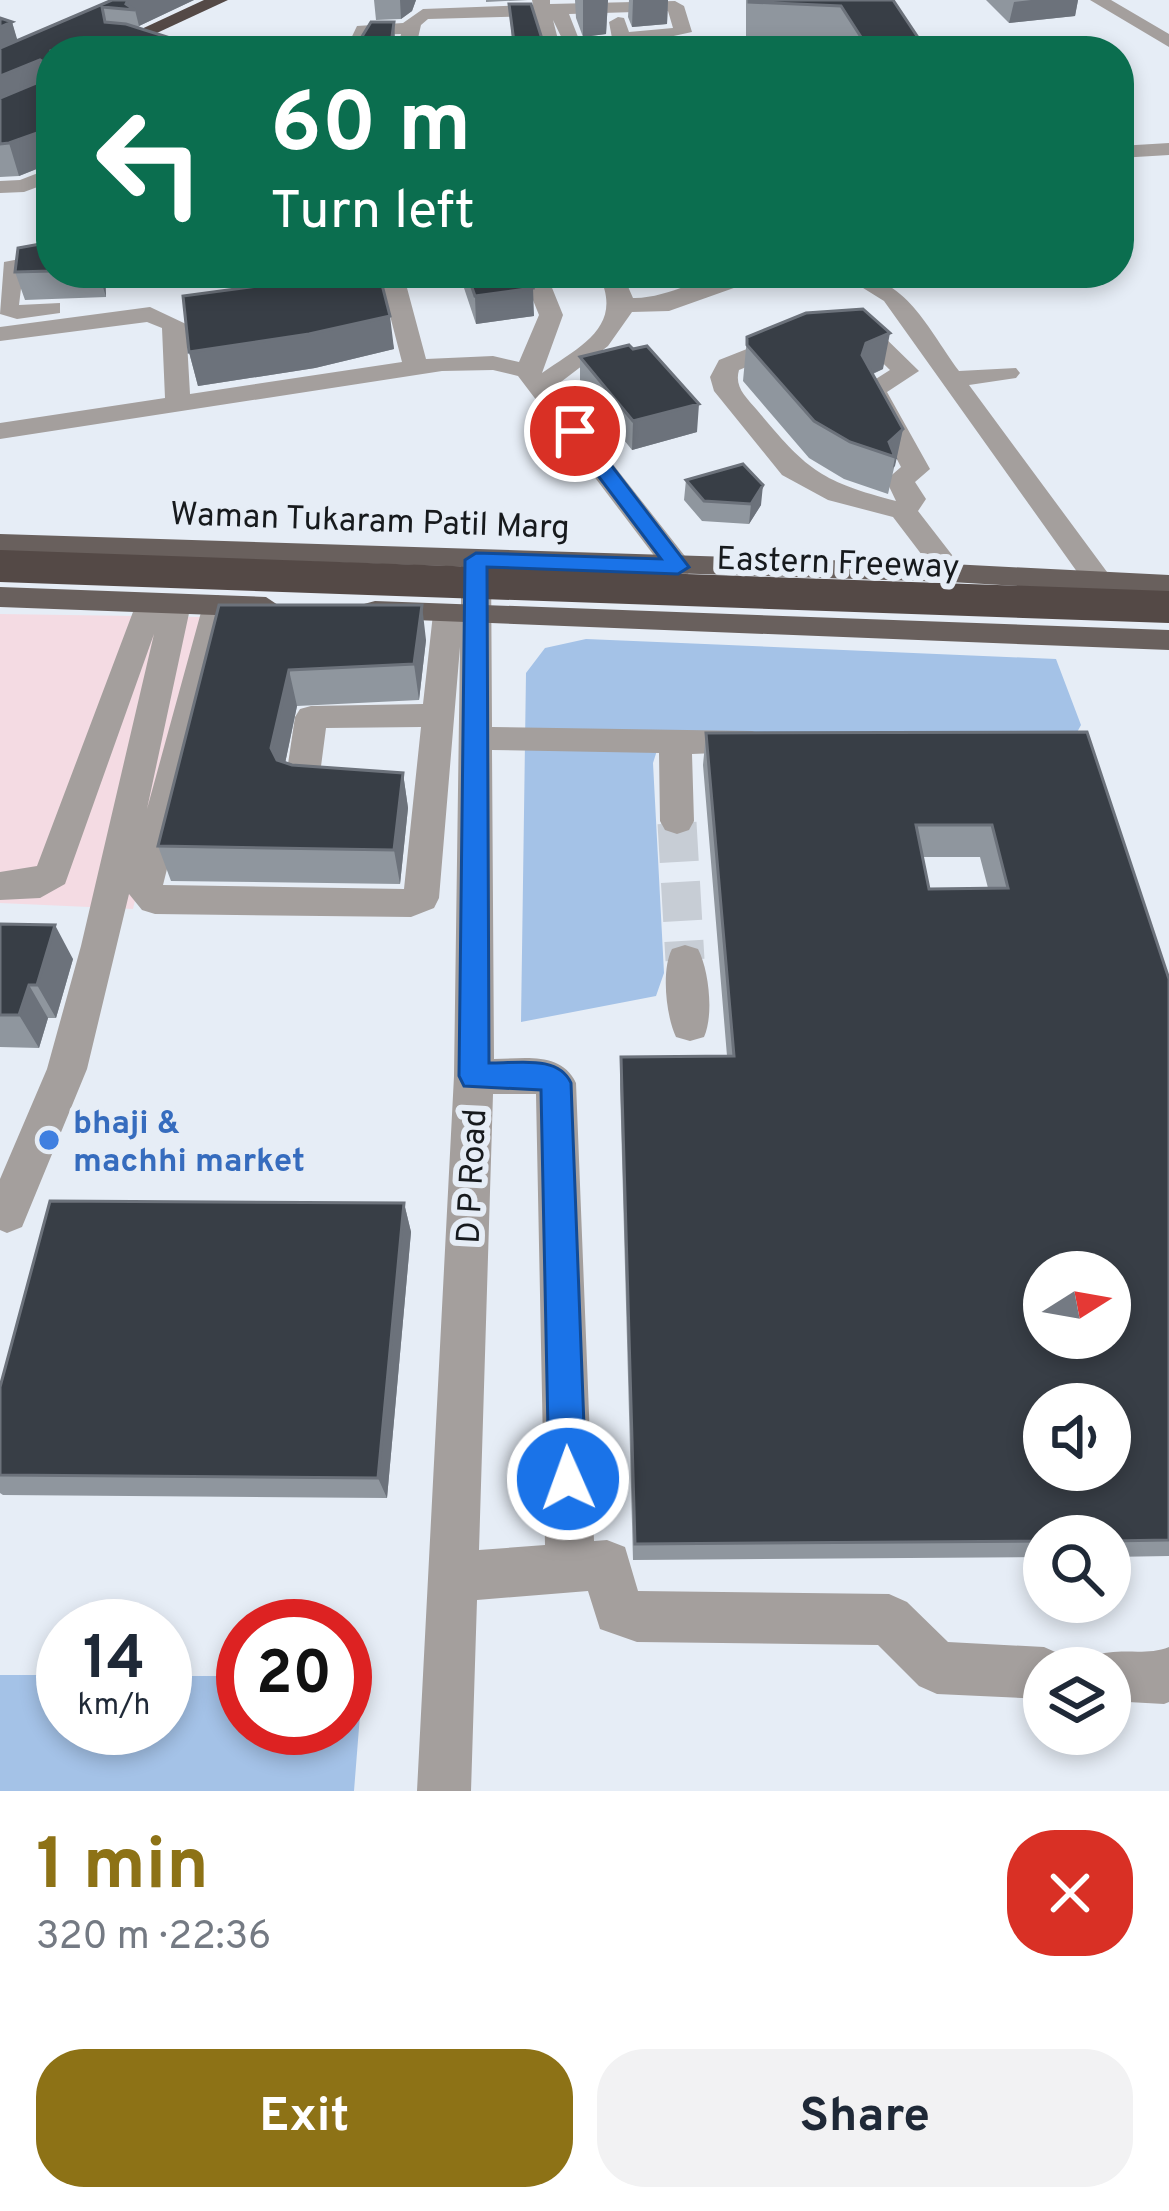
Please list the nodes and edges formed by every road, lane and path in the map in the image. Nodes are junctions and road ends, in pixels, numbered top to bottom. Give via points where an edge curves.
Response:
1 (219, 0) edge
2 (474, 0) edge
3 (1099, 0) edge
4 (549, 4) edge
5 (604, 4) edge
6 (506, 6) edge
7 (423, 10) edge
8 (138, 36) edge
9 (360, 36) edge
10 (551, 36) edge
11 (567, 36) edge
12 (621, 36) edge
13 (642, 36) edge
14 (1169, 42) edge
15 (1169, 149) edge
16 (1134, 151) edge
17 (36, 181) edge
18 (0, 187) edge
19 (36, 263) edge
20 (157, 288) dead end
21 (395, 288) edge
22 (540, 288) edge
23 (616, 288) edge
24 (710, 288) edge
25 (877, 288) edge
26 (623, 305) junction
27 (0, 334) edge
28 (414, 359) junction
29 (316, 371) dead end
30 (1007, 373) dead end
31 (533, 379) junction
32 (954, 379) junction
33 (178, 407) junction
34 (0, 430) edge
35 (903, 511) junction
36 (0, 543) edge
37 (136, 546) junction
38 (476, 560) junction
39 (0, 566) edge
40 (678, 567) junction
41 (951, 573) junction
42 (1100, 583) junction
43 (1169, 585) edge
44 (0, 594) edge
45 (114, 601) junction
46 (163, 603) junction
47 (1169, 607) edge
48 (216, 615) junction
49 (285, 617) edge
50 (344, 618) edge
51 (456, 618) junction
52 (1169, 627) edge
53 (1169, 640) edge
54 (456, 726) junction
55 (785, 743) edge
56 (674, 745) junction
57 (431, 793) junction
58 (677, 821) tunnel mouth
59 (0, 886) edge
60 (685, 960) tunnel mouth
61 (690, 1024) dead end
62 (474, 1076) junction
63 (7, 1214) dead end
64 (570, 1568) junction
65 (450, 1577) junction
66 (1023, 1672) edge
67 (1169, 1673) edge
68 (1131, 1677) edge
69 (444, 1791) edge

1 - 8 highway
2 - 6 street
3 - 14 street
4 - 5 street
4 - 6 street
4 - 10 street
4 - 11 street
5 - 12 street
5 - 13 street via 675,6 683,32
6 - 7 street
7 - 9 street
15 - 16 street
17 - 18 street
19 - 20 street via 13,267 7,309
21 - 28 street
22 - 31 street via 551,315
23 - 26 street
24 - 26 street via 662,306
25 - 32 street via 892,296
26 - 31 street via 589,350
27 - 33 street via 150,314 174,324
28 - 29 street
28 - 31 street
28 - 33 street
30 - 32 street
31 - 40 street
32 - 42 street
33 - 34 street
35 - 35 street via 913,499 900,480 916,469 873,388 906,371 865,332 796,338 728,365 727,391 792,469 838,494
35 - 41 street
36 - 37 main road, Waman Tukaram Patil Marg
37 - 38 main road, Waman Tukaram Patil Marg
37 - 45 main road
38 - 40 main road, Waman Tukaram Patil Marg
38 - 51 street, D P Road
39 - 47 highway, Eastern Freeway, bridge
40 - 41 main road, Waman Tukaram Patil Marg
41 - 42 main road, Waman Tukaram Patil Marg
42 - 43 main road, Waman Tukaram Patil Marg
44 - 45 main road
44 - 52 highway, Eastern Freeway
45 - 46 main road
46 - 48 main road
46 - 59 street via 52,874 40,884
46 - 63 street via 100,946 72,1048
48 - 49 street
48 - 57 street via 144,888 154,900 411,903 421,898
50 - 51 street
51 - 53 main road
51 - 54 street, D P Road
54 - 56 street
54 - 57 street
54 - 57 street via 311,717 302,784
54 - 62 street, D P Road
55 - 56 street
56 - 58 street
60 - 61 street
62 - 64 street via 556,1083
62 - 65 street, D P Road
64 - 65 street
64 - 66 street via 607,1565 618,1610 637,1616 889,1620 937,1668
65 - 69 street, D P Road
67 - 68 street

